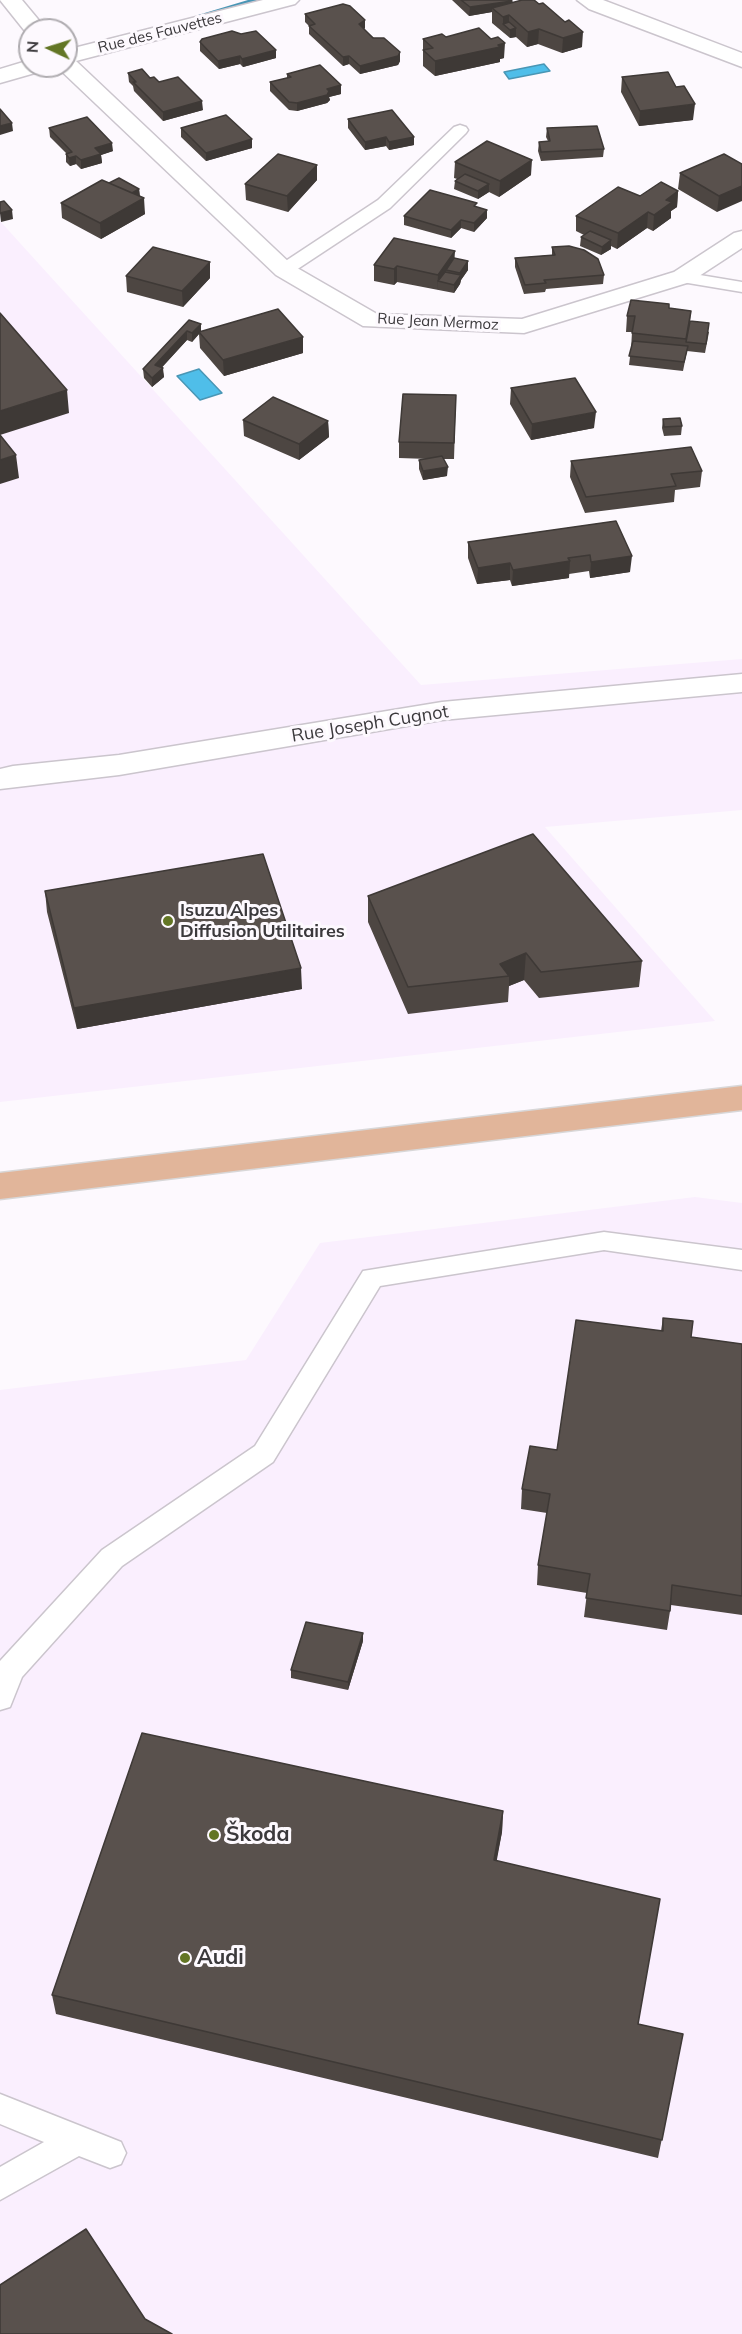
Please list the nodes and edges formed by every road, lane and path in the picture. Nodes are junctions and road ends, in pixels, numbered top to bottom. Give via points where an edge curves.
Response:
1 (10, 0) edge
2 (288, 0) edge
3 (588, 0) edge
4 (26, 18) edge
5 (78, 54) edge
6 (742, 60) edge
7 (18, 71) edge
8 (78, 75) edge
9 (0, 76) edge
10 (460, 130) dead end
11 (742, 238) edge
12 (284, 270) junction
13 (682, 277) junction
14 (742, 287) edge
15 (742, 683) edge
16 (0, 779) edge
17 (742, 1098) edge
18 (0, 1186) edge
19 (742, 1260) edge
20 (0, 1698) edge
21 (0, 2109) edge
22 (77, 2140) junction
23 (110, 2153) dead end
24 (0, 2184) edge

1 - 4 street
2 - 5 street, Rue des Fauvettes
3 - 6 street
7 - 9 street
8 - 12 street, Rue Jean Mermoz
10 - 12 lane via 384,204
11 - 13 street, Rue Jean Mermoz
12 - 13 street, Rue Jean Mermoz via 372,321 524,326
13 - 14 lane
15 - 16 street, Rue Joseph Cugnot via 442,711 119,765
17 - 18 main road
19 - 20 lane via 604,1240 372,1278 264,1454 112,1558 10,1670
21 - 22 lane
22 - 23 lane
22 - 24 lane

